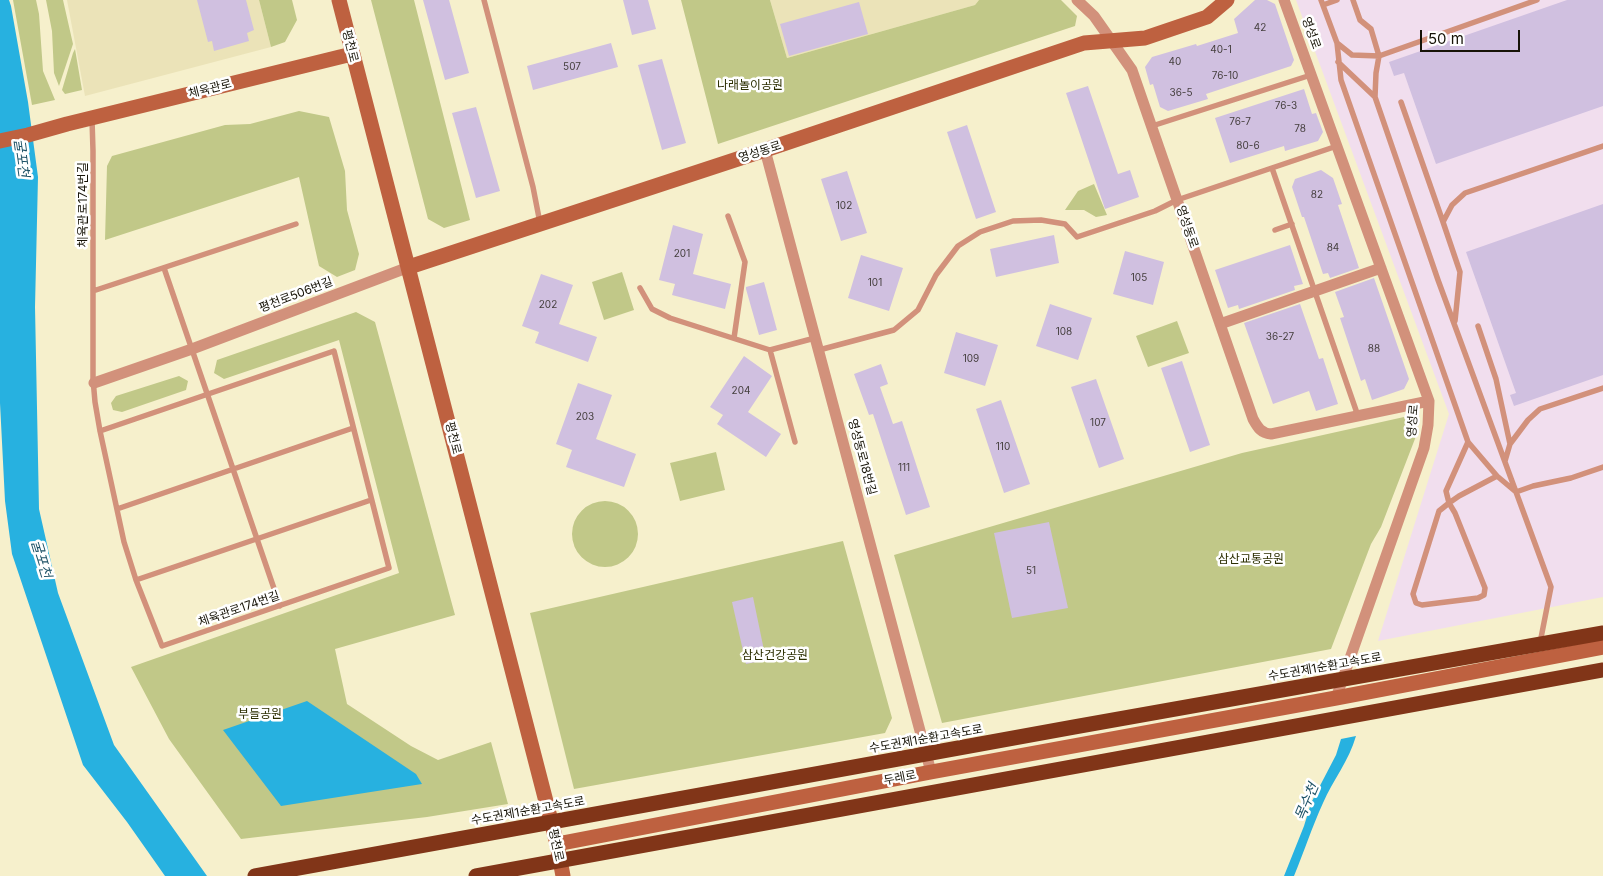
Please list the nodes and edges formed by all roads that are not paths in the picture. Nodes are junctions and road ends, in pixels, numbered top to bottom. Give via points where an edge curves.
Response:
1 (339, 0) edge
2 (484, 0) edge
3 (1077, 0) edge
4 (1227, 0) edge
5 (1284, 0) edge
6 (1337, 0) edge
7 (1353, 0) edge
8 (1537, 0) edge
9 (1322, 2) edge
10 (1111, 40) junction
11 (1337, 43) junction
12 (352, 54) junction
13 (1379, 56) junction
14 (1338, 62) junction
15 (1311, 75) junction
16 (1375, 97) junction
17 (1401, 102) dead end
18 (92, 119) junction
19 (1152, 126) junction
20 (0, 141) edge
21 (1337, 146) junction
22 (1603, 146) edge
23 (765, 150) junction
24 (1272, 168) junction
25 (1177, 200) junction
26 (728, 216) dead end
27 (1443, 222) junction
28 (296, 224) dead end
29 (540, 224) junction
30 (1292, 224) junction
31 (1275, 230) dead end
32 (409, 267) junction
33 (164, 268) junction
34 (1381, 268) junction
35 (640, 288) dead end
36 (93, 291) junction
37 (1315, 291) junction
38 (1220, 324) junction
39 (1454, 324) junction
40 (1478, 326) dead end
41 (734, 338) junction
42 (815, 338) junction
43 (192, 349) junction
44 (770, 350) junction
45 (818, 350) junction
46 (94, 383) junction
47 (1603, 388) edge
48 (208, 394) junction
49 (1429, 401) junction
50 (1358, 416) junction
51 (353, 428) junction
52 (100, 431) junction
53 (795, 442) dead end
54 (1468, 442) junction
55 (1510, 444) junction
56 (1505, 461) junction
57 (1603, 467) edge
58 (233, 469) junction
59 (1497, 476) junction
60 (1516, 492) junction
61 (372, 500) junction
62 (1449, 503) junction
63 (117, 509) junction
64 (257, 539) junction
65 (136, 580) junction
66 (280, 606) junction
67 (1603, 633) edge
68 (1603, 647) edge
69 (1537, 660) junction
70 (1603, 670) edge
71 (1336, 698) junction
72 (931, 772) junction
73 (557, 844) junction
74 (255, 876) edge
75 (476, 876) edge
76 (563, 876) edge

1 - 12 street, 평천로
2 - 29 lane
3 - 10 street via 1094,16
4 - 10 street, 영성동로 via 1207,17 1145,38
5 - 15 street, 영성로
6 - 9 lane
7 - 13 lane via 1360,20 1371,29
8 - 13 lane
9 - 11 lane
10 - 19 street, 영성동로 via 1132,70
10 - 23 street, 영성동로 via 1084,43
11 - 13 lane via 1352,55
11 - 14 lane
12 - 18 street, 체육관로
12 - 32 street, 평천로
13 - 16 lane
14 - 16 lane
14 - 54 lane via 1341,80
15 - 19 lane
15 - 21 street, 영성로
16 - 39 lane
17 - 27 lane
18 - 20 street, 체육관로
18 - 36 lane, 체육관로174번길
19 - 25 street, 영성동로
21 - 24 lane
21 - 34 street, 영성로
22 - 27 lane via 1465,193 1452,205
23 - 29 street, 영성동로
23 - 42 street, 영성동로18번길
24 - 25 lane
24 - 30 lane
25 - 38 street, 영성동로
25 - 45 lane via 1077,238 1065,224 1041,220 1013,221 980,232 958,246 936,275 918,310 894,330
26 - 41 lane via 745,262
27 - 39 lane via 1460,272
28 - 33 lane
29 - 32 street, 영성동로
30 - 31 lane
30 - 37 lane
32 - 43 street, 평천로506번길
32 - 73 street, 평천로
33 - 36 lane
33 - 43 lane
34 - 37 street
34 - 49 street, 영성로
35 - 41 lane via 652,310
36 - 46 lane, 체육관로174번길
37 - 38 street
37 - 50 lane
38 - 50 street, 영성동로 via 1258,429 1272,434
39 - 56 lane
40 - 55 lane via 1496,379
41 - 44 lane
42 - 44 lane
42 - 45 street, 영성동로18번길
43 - 46 street, 평천로506번길
43 - 48 lane
44 - 53 lane
45 - 72 street, 영성동로18번길
46 - 52 lane, 체육관로174번길
47 - 55 lane via 1540,410
48 - 51 lane via 334,351
48 - 52 lane
48 - 58 lane
49 - 50 street
49 - 71 street, 영성로 via 1424,448
51 - 58 lane
51 - 61 lane
52 - 63 lane, 체육관로174번길
54 - 59 lane
54 - 62 lane via 1446,491
55 - 56 lane
56 - 60 lane
57 - 60 lane
58 - 63 lane
58 - 64 lane
59 - 60 lane
59 - 62 lane
60 - 69 lane via 1551,587
61 - 64 lane
61 - 66 lane, 체육관로174번길 via 389,568
62 - 62 lane via 1439,511 1413,594 1416,603 1422,605 1484,595 1485,588
63 - 65 lane, 체육관로174번길
64 - 65 lane
64 - 66 lane
65 - 66 lane, 체육관로174번길 via 162,646
67 - 74 highway, 수도권제1순환고속도로, bridge
68 - 69 street, 두레로
69 - 71 street, 두레로
70 - 75 highway, bridge
71 - 72 street, 두레로
72 - 73 street, 두레로
73 - 76 street, 평천로

